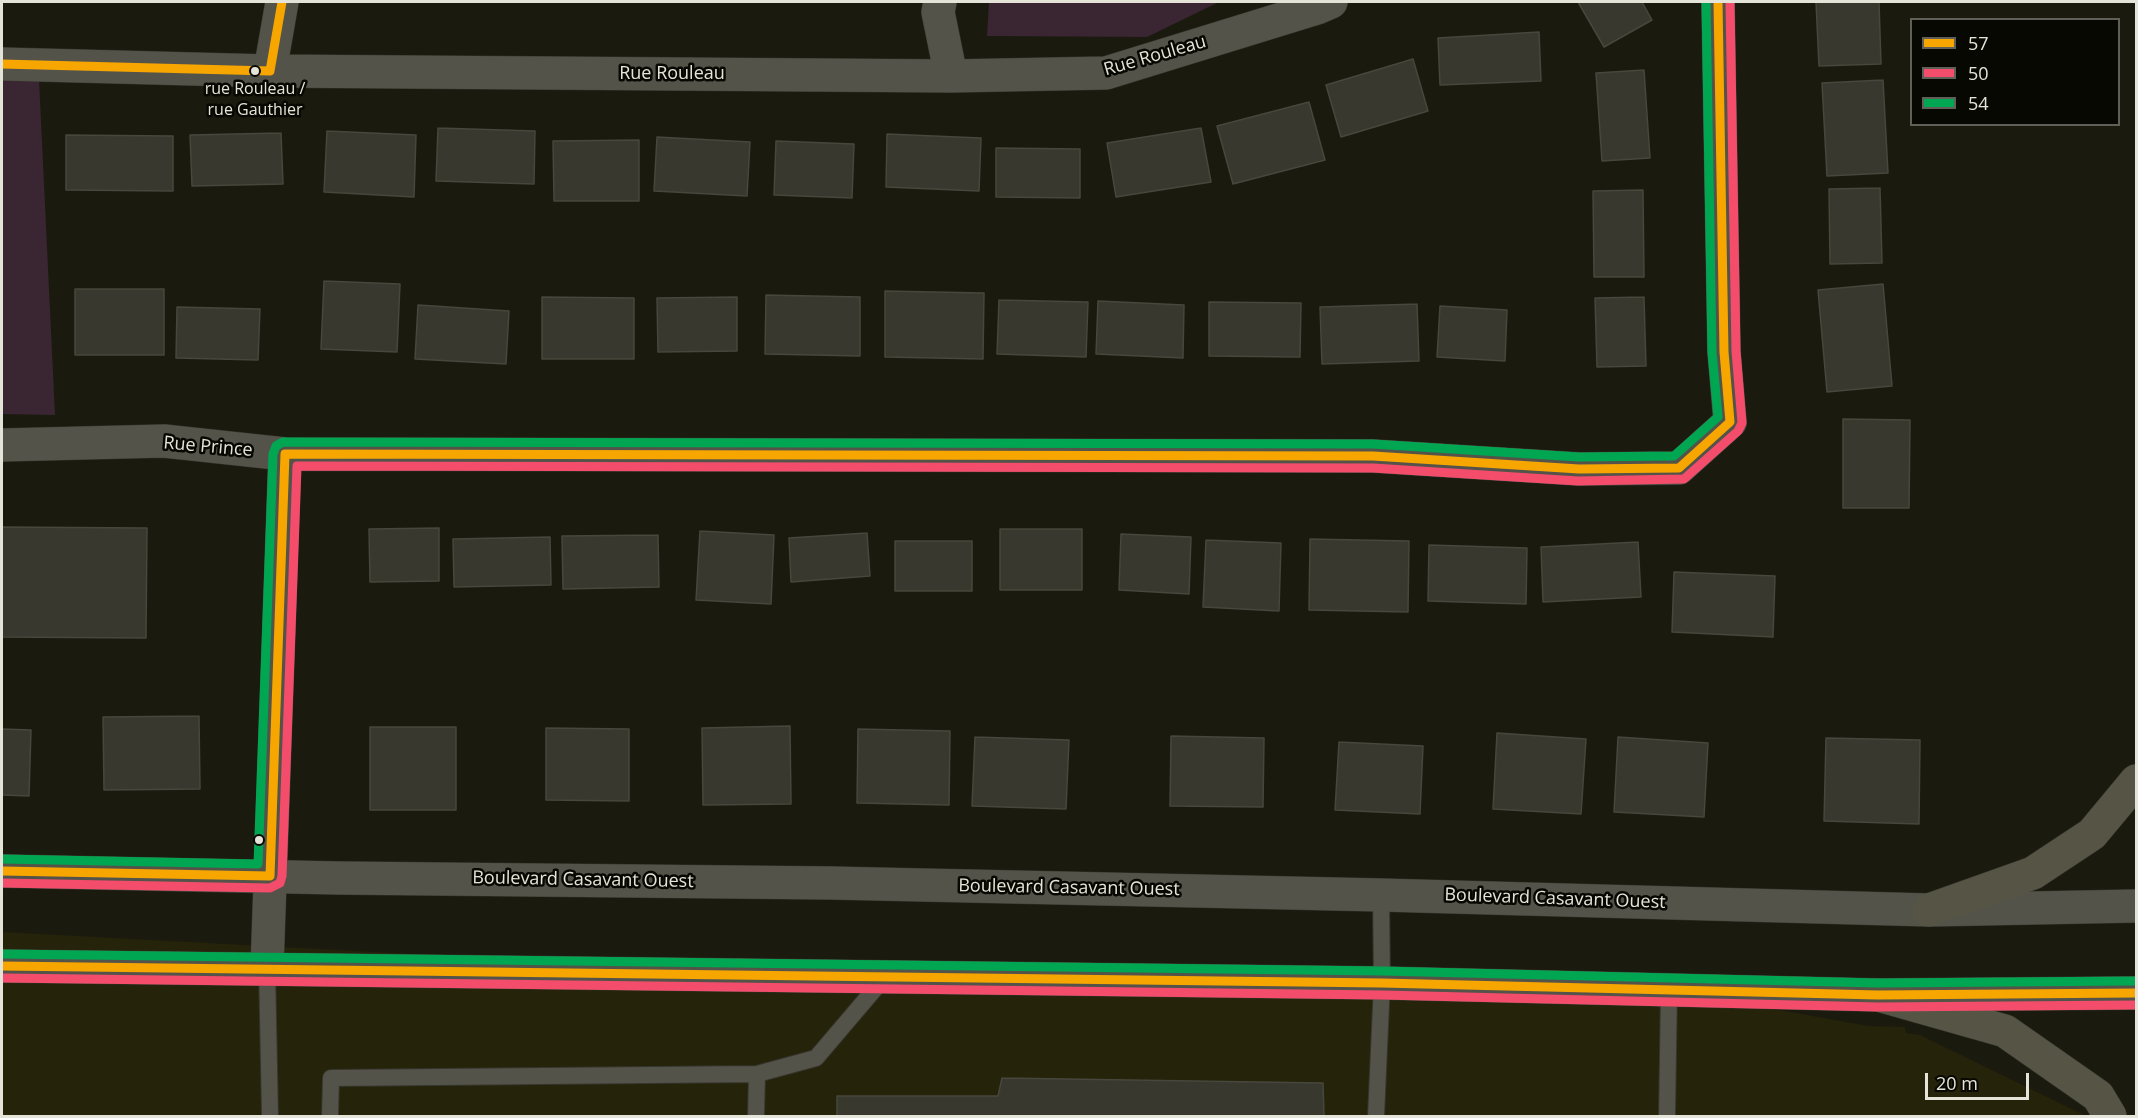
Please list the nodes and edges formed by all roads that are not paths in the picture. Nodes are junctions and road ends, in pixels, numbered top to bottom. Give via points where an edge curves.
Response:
1 (282, 2) edge
2 (940, 2) edge
3 (1718, 2) edge
4 (1321, 4) edge
5 (2, 64) edge
6 (270, 71) junction
7 (951, 76) junction
8 (2, 445) edge
9 (285, 454) junction
10 (2136, 781) edge
11 (2, 871) edge
12 (270, 876) junction
13 (1381, 895) junction
14 (2136, 906) edge
15 (1929, 910) junction
16 (2, 966) edge
17 (267, 968) junction
18 (885, 976) junction
19 (1382, 983) junction
20 (1669, 990) junction
21 (2136, 993) edge
22 (1878, 995) junction
23 (757, 1074) junction
24 (270, 1116) edge
25 (330, 1116) edge
26 (756, 1116) edge
27 (1376, 1116) edge
28 (1667, 1116) edge
29 (2110, 1116) edge

1 - 6 street
2 - 7 street via 938,12
3 - 9 street, Rue Prince via 1724,352 1730,422 1679,468 1579,469 1373,456
4 - 7 street, Rue Rouleau via 1106,73
5 - 6 street, Rue Rouleau
6 - 7 street, Rue Rouleau
8 - 9 street, Rue Prince via 164,441
9 - 12 street
10 - 15 main road via 2092,834 2034,873
11 - 12 street, Boulevard Casavant Ouest
12 - 13 street, Boulevard Casavant Ouest
12 - 17 street
13 - 15 street, Boulevard Casavant Ouest
13 - 19 lane
14 - 15 street, Boulevard Casavant Ouest
16 - 17 street
17 - 18 street
17 - 24 lane
18 - 19 street
18 - 23 lane via 816,1058
19 - 20 street
19 - 27 lane
20 - 22 street
20 - 28 lane
21 - 22 street
22 - 29 main road via 2005,1031 2098,1096
23 - 25 lane via 331,1078
23 - 26 lane

